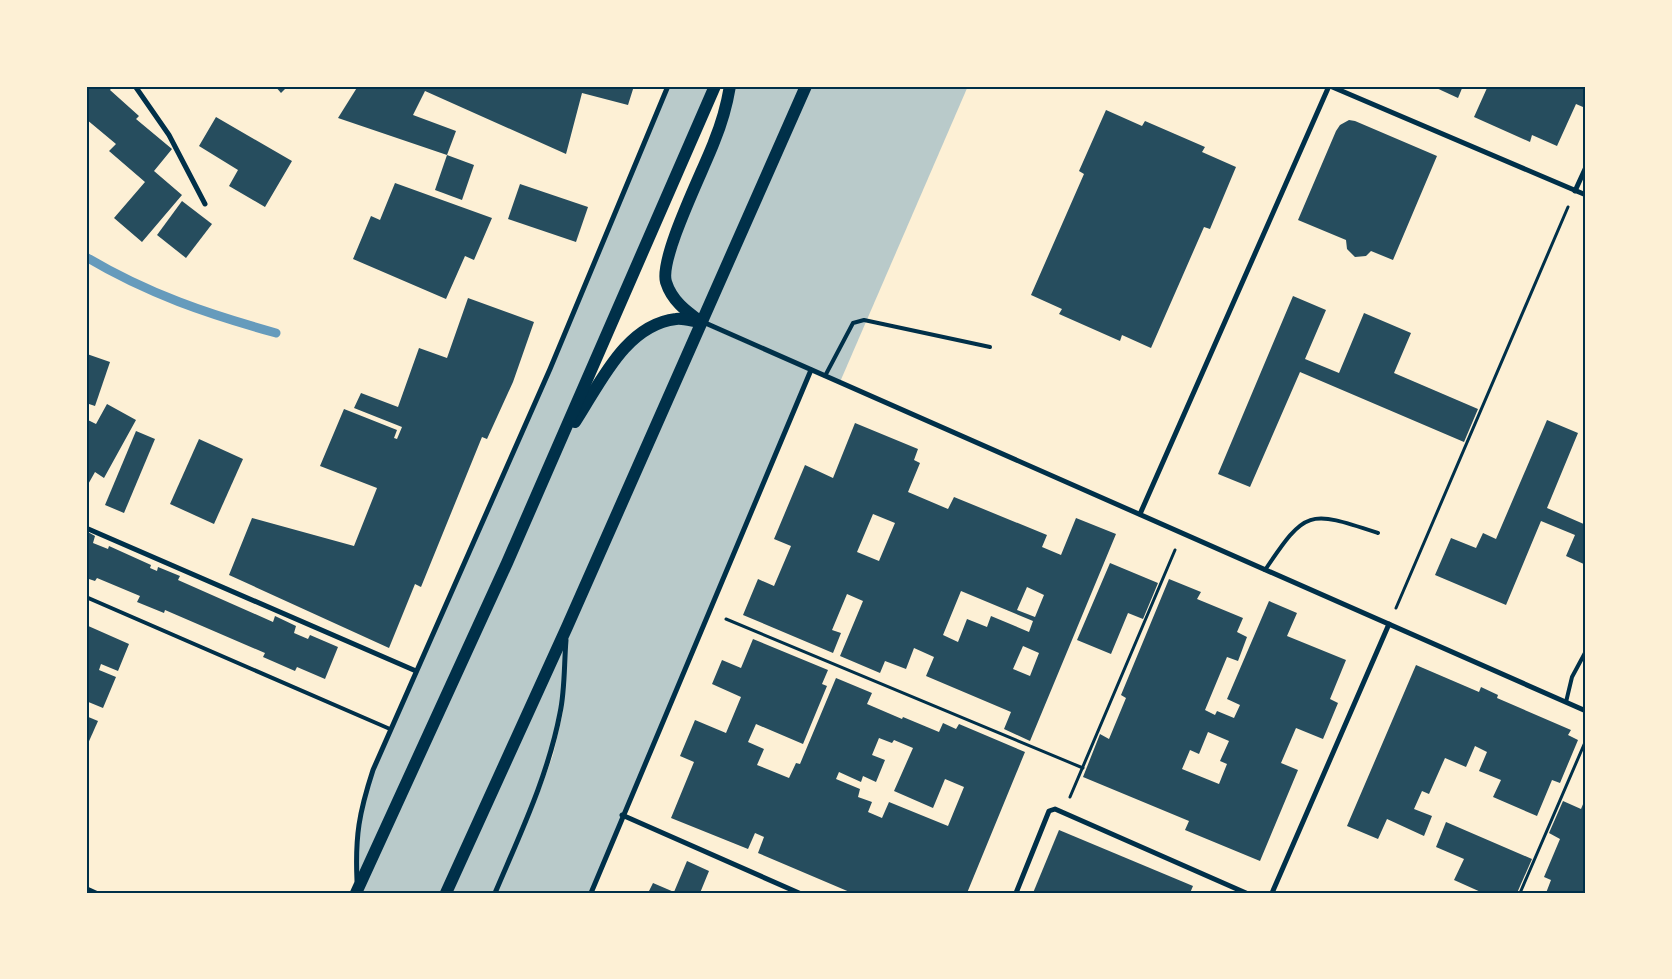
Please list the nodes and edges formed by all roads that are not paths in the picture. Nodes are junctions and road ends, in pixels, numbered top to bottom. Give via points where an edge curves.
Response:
1 (135, 86) edge
2 (668, 86) edge
3 (715, 86) edge
4 (730, 86) edge
5 (806, 86) edge
6 (1330, 86) edge
7 (1341, 88) edge
8 (1586, 167) edge
9 (1575, 190) junction
10 (1586, 195) edge
11 (205, 204) dead end
12 (702, 322) junction
13 (990, 348) dead end
14 (812, 370) junction
15 (825, 376) junction
16 (554, 454) junction
17 (1140, 514) junction
18 (86, 528) edge
19 (1378, 533) dead end
20 (1265, 570) junction
21 (86, 597) edge
22 (1389, 624) junction
23 (567, 627) junction
24 (1586, 651) edge
25 (416, 671) junction
26 (1566, 702) junction
27 (1586, 711) edge
28 (390, 730) junction
29 (622, 815) junction
30 (86, 888) edge
31 (447, 890) edge
32 (356, 891) edge
33 (97, 893) edge
34 (495, 893) edge
35 (591, 893) edge
36 (799, 893) edge
37 (1016, 893) edge
38 (1246, 893) edge
39 (1272, 893) edge

1 - 11 street via 170,135
2 - 25 street via 550,369
3 - 16 main road
4 - 12 main road via 715,140 667,258 666,281 674,298
5 - 12 main road
6 - 7 street
6 - 17 street
7 - 9 street
8 - 9 street
9 - 10 street
12 - 14 street
12 - 16 main road via 677,319 662,323 627,344
12 - 23 main road
13 - 15 lane via 864,320 853,323
14 - 15 street
14 - 29 street
15 - 17 street
16 - 32 main road
17 - 20 street
18 - 25 street
19 - 20 lane via 1338,519 1305,520 1290,533
20 - 22 street
21 - 28 lane
22 - 26 street
22 - 39 street
23 - 31 main road
23 - 34 street via 561,711 551,754 536,798
24 - 26 lane via 1572,676
25 - 28 street
26 - 27 street
28 - 32 street via 360,810 355,848
29 - 35 street
29 - 36 street
30 - 33 lane
37 - 38 street via 1049,811 1055,809

